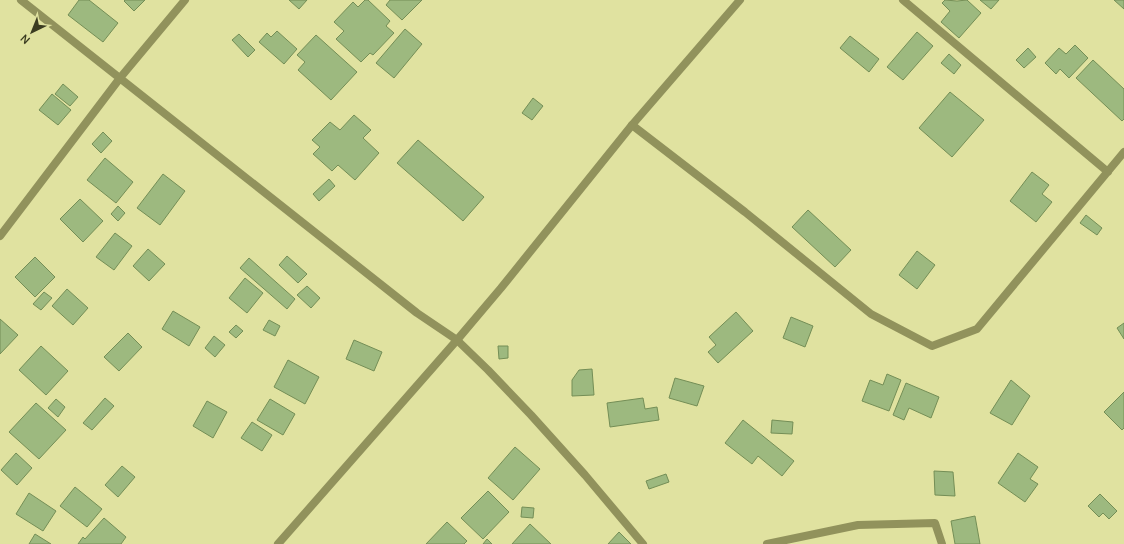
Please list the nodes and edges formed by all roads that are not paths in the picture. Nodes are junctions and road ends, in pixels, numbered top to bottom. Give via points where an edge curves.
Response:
1 (21, 0) edge
2 (185, 0) edge
3 (740, 0) edge
4 (903, 0) edge
5 (120, 78) junction
6 (632, 125) junction
7 (1124, 152) edge
8 (1108, 172) junction
9 (0, 236) edge
10 (457, 340) junction
11 (278, 544) edge
12 (643, 544) edge
13 (767, 544) edge
14 (942, 544) edge

1 - 5 street
2 - 5 street
3 - 6 street
4 - 8 street
5 - 9 street
5 - 10 street via 416,313
6 - 8 street via 871,314 932,346 977,329
6 - 10 street
7 - 8 street
10 - 11 street
10 - 12 street via 531,415
13 - 14 street via 858,525 935,523

